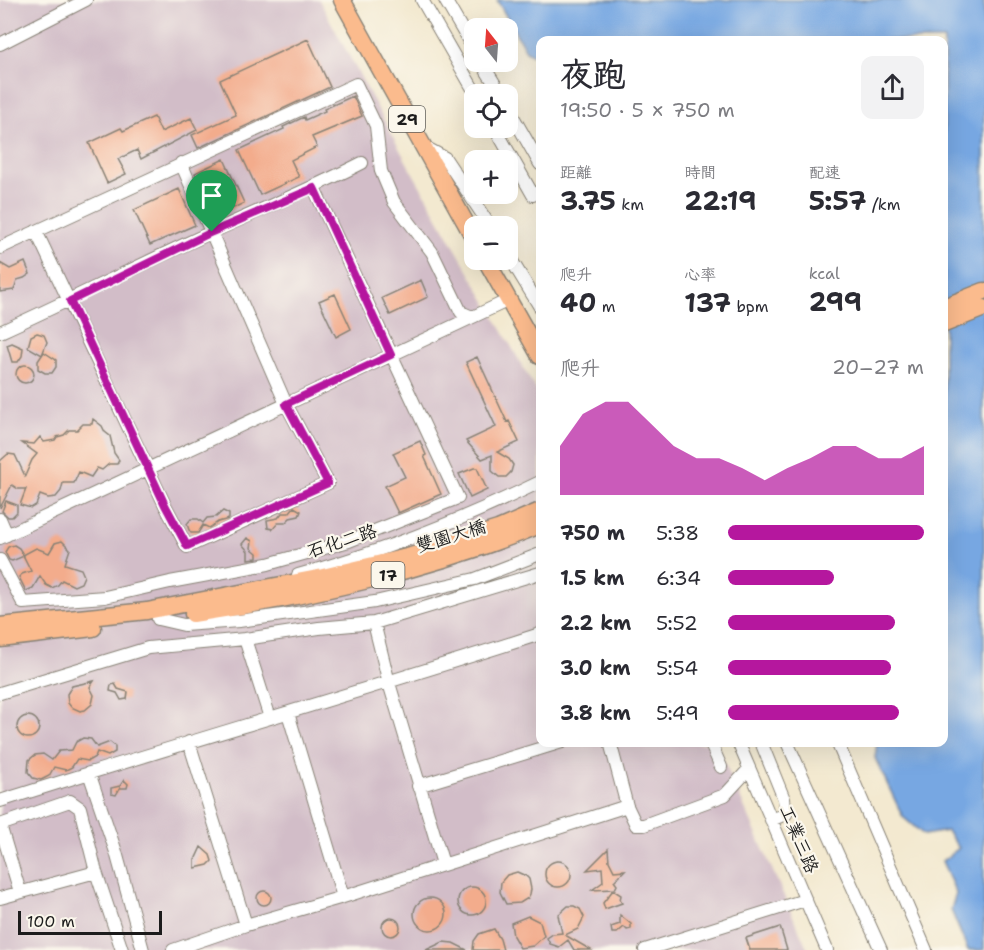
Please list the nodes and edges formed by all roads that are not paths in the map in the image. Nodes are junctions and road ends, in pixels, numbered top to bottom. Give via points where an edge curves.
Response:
1 (86, 0) edge
2 (342, 0) edge
3 (422, 0) edge
4 (445, 0) edge
5 (464, 33) edge
6 (0, 44) edge
7 (470, 84) edge
8 (518, 125) edge
9 (501, 138) edge
10 (422, 146) junction
11 (536, 157) edge
12 (181, 163) junction
13 (362, 163) dead end
14 (314, 188) junction
15 (532, 195) dead end
16 (483, 216) edge
17 (464, 220) edge
18 (36, 231) junction
19 (212, 232) junction
20 (0, 248) edge
21 (492, 270) edge
22 (517, 270) edge
23 (984, 291) edge
24 (509, 300) junction
25 (536, 300) edge
26 (70, 301) junction
27 (948, 305) edge
28 (984, 308) edge
29 (472, 317) junction
30 (948, 322) edge
31 (0, 332) edge
32 (536, 349) edge
33 (391, 355) junction
34 (286, 404) junction
35 (148, 470) junction
36 (536, 484) edge
37 (536, 513) edge
38 (0, 519) edge
39 (536, 527) edge
40 (4, 536) edge
41 (536, 556) edge
42 (0, 560) edge
43 (536, 574) edge
44 (234, 602) junction
45 (153, 615) junction
46 (374, 623) junction
47 (0, 626) edge
48 (536, 635) edge
49 (0, 639) edge
50 (245, 639) junction
51 (389, 683) junction
52 (0, 693) edge
53 (288, 713) junction
54 (270, 718) junction
55 (189, 742) junction
56 (546, 747) edge
57 (611, 747) edge
58 (712, 747) edge
59 (740, 747) edge
60 (763, 747) edge
61 (789, 747) edge
62 (839, 747) edge
63 (721, 767) dead end
64 (749, 769) junction
65 (89, 773) junction
66 (418, 786) junction
67 (0, 801) edge
68 (627, 806) junction
69 (771, 820) junction
70 (0, 825) edge
71 (443, 864) junction
72 (96, 872) junction
73 (20, 892) junction
74 (343, 897) junction
75 (0, 898) edge
76 (805, 900) junction
77 (246, 925) junction
78 (122, 950) edge
79 (143, 950) edge
80 (173, 950) edge
81 (645, 950) edge
82 (827, 950) edge
83 (881, 950) edge
84 (926, 950) edge

1 - 6 street
2 - 10 main road, 29
3 - 7 street
4 - 5 street
8 - 11 street
9 - 15 street
10 - 16 street via 445,158
10 - 17 main road, 29
12 - 18 street
12 - 19 street
12 - 29 street via 356,84 376,126 381,171 394,202 432,252 462,312
13 - 14 street
14 - 19 street
14 - 33 street
18 - 20 street
18 - 26 street
19 - 26 street
19 - 34 street
21 - 24 main road
22 - 25 street
23 - 27 main road
24 - 29 street
24 - 32 main road
26 - 31 street
26 - 35 street
28 - 30 main road
29 - 33 street
33 - 34 street
33 - 42 street via 458,498 349,541 268,564 105,597 23,603
34 - 35 street
34 - 35 street via 328,483 187,546
35 - 40 street
36 - 45 street, 石化二路 via 448,524 333,565 274,581 185,596
37 - 44 main road, 雙園大橋 / 17 via 411,556
38 - 40 street
39 - 44 main road, 雙園大橋 / 17 via 355,584
41 - 45 street, 石化二路 via 475,579 375,603 184,625
43 - 46 street
44 - 45 main road, 石化二路 / 17
45 - 47 main road, 石化二路 / 17
45 - 49 main road, 石化二路 / 17
46 - 50 street
46 - 51 street
48 - 51 street
50 - 52 street via 148,648
50 - 54 street
51 - 53 street
51 - 66 street
53 - 54 street
53 - 74 street
54 - 55 street
55 - 65 street
55 - 77 street
56 - 66 street
57 - 68 street
58 - 63 street
59 - 64 street, 工業三路
60 - 69 street via 786,814
61 - 83 street
62 - 84 street
64 - 68 street via 725,795 644,825 636,825
64 - 69 street, 工業三路
65 - 67 street
65 - 79 street
66 - 71 street
68 - 71 street
69 - 76 street, 工業三路
70 - 72 street via 70,801 80,808
70 - 73 street
71 - 74 street
72 - 73 street
72 - 78 street
73 - 75 street
74 - 77 street
76 - 81 street
76 - 82 street, 工業三路
77 - 80 street

